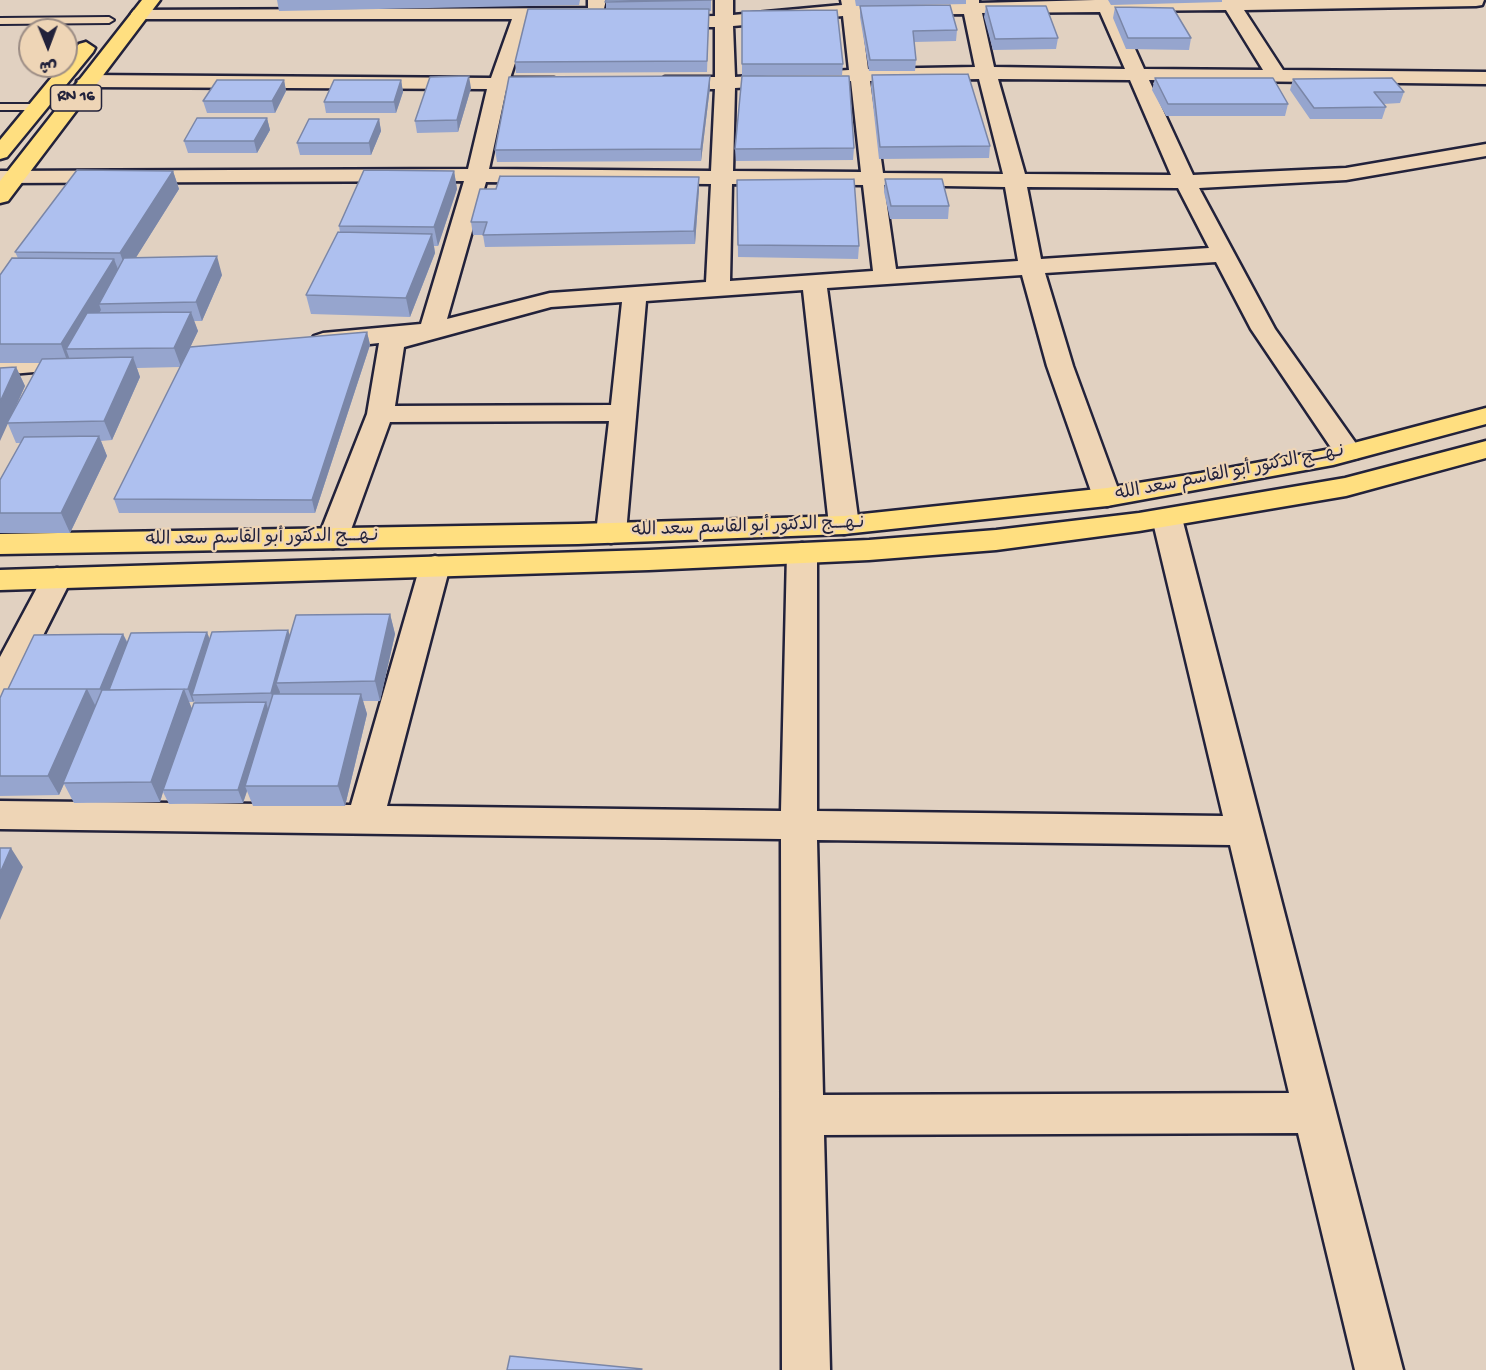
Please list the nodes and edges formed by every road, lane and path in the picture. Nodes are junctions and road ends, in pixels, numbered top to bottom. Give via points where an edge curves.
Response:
1 (1479, 2) edge
2 (1230, 3) edge
3 (971, 4) edge
4 (1106, 4) edge
5 (851, 5) edge
6 (146, 7) edge
7 (194, 7) edge
8 (724, 10) edge
9 (600, 12) edge
10 (115, 13) joint
11 (523, 13) junction
12 (0, 21) edge
13 (644, 23) edge
14 (987, 73) junction
15 (1135, 74) junction
16 (858, 75) junction
17 (1276, 75) junction
18 (1486, 78) edge
19 (87, 81) junction
20 (641, 83) edge
21 (725, 83) junction
22 (498, 84) junction
23 (570, 84) edge
24 (0, 107) edge
25 (38, 107) junction
26 (7, 135) edge
27 (48, 135) junction
28 (1486, 150) edge
29 (0, 153) edge
30 (477, 175) junction
31 (7, 177) edge
32 (720, 178) junction
33 (871, 181) junction
34 (1014, 181) junction
35 (1185, 182) junction
36 (0, 196) edge
37 (1224, 254) junction
38 (1031, 266) junction
39 (885, 276) junction
40 (814, 281) junction
41 (718, 288) junction
42 (635, 294) junction
43 (432, 331) junction
44 (303, 343) edge
45 (104, 360) edge
46 (0, 367) edge
47 (622, 413) junction
48 (380, 414) junction
49 (1486, 416) edge
50 (1486, 449) edge
51 (1348, 452) junction
52 (1107, 498) junction
53 (1167, 518) junction
54 (844, 525) junction
55 (611, 533) junction
56 (333, 538) junction
57 (0, 544) edge
58 (802, 554) junction
59 (435, 566) junction
60 (57, 578) junction
61 (0, 580) edge
62 (0, 689) edge
63 (0, 816) edge
64 (364, 820) junction
65 (799, 824) junction
66 (1246, 831) junction
67 (1316, 1113) junction
68 (802, 1115) junction
69 (806, 1370) edge
70 (1379, 1370) edge

1 - 2 street
2 - 4 street
2 - 17 street
3 - 4 street
3 - 5 street
3 - 14 street
4 - 15 street
5 - 8 street
5 - 16 street
6 - 7 street
6 - 19 main road, RN 16
7 - 11 street
8 - 13 street
8 - 21 street
9 - 11 street
10 - 12 lane
10 - 25 main road, RN 16
11 - 22 street
14 - 15 street
14 - 16 street
14 - 34 street via 1009,148
15 - 17 street
15 - 35 street
16 - 21 street
16 - 33 street
17 - 18 street
19 - 22 street
19 - 27 main road, RN 16
20 - 21 street
21 - 32 street
22 - 23 street
22 - 30 street
24 - 25 lane
25 - 26 main road, RN 16
26 - 27 main road
26 - 29 main road, RN 16
27 - 31 main road, RN 16
28 - 35 street via 1346,174
30 - 31 street
30 - 32 street
30 - 43 street
31 - 36 main road, RN 16
32 - 33 street
32 - 41 street
33 - 34 street
33 - 39 street
34 - 35 street
34 - 38 street
35 - 37 street
37 - 38 street
37 - 51 street via 1263,329
38 - 39 street
38 - 52 street via 1060,366
39 - 40 street
40 - 41 street
40 - 54 street
41 - 42 street
42 - 43 street via 550,300
42 - 47 street via 632,350
43 - 44 street
43 - 48 street via 392,342
45 - 46 street
47 - 48 street
47 - 55 street
48 - 56 street
49 - 51 main road, نـهـــج الدكتور أبو القاسم سعد الله
50 - 53 main road, نـهـــج الدكتور أبو القاسم سعد الله via 1346,487
51 - 52 main road, نـهـــج الدكتور أبو القاسم سعد الله
52 - 54 main road, نـهـــج الدكتور أبو القاسم سعد الله
53 - 58 main road, نـهـــج الدكتور أبو القاسم سعد الله via 996,540
53 - 66 street
54 - 55 main road, نـهـــج الدكتور أبو القاسم سعد الله
55 - 56 main road, نـهـــج الدكتور أبو القاسم سعد الله
56 - 57 main road, نـهـــج الدكتور أبو القاسم سعد الله
58 - 59 main road, نـهـــج الدكتور أبو القاسم سعد الله
58 - 65 street
59 - 60 main road, نـهـــج الدكتور أبو القاسم سعد الله
59 - 64 street
60 - 61 main road, نـهـــج الدكتور أبو القاسم سعد الله
60 - 62 street
63 - 64 street
64 - 65 street
65 - 66 street
65 - 68 street
66 - 67 street
67 - 68 street
67 - 70 street
68 - 69 street

